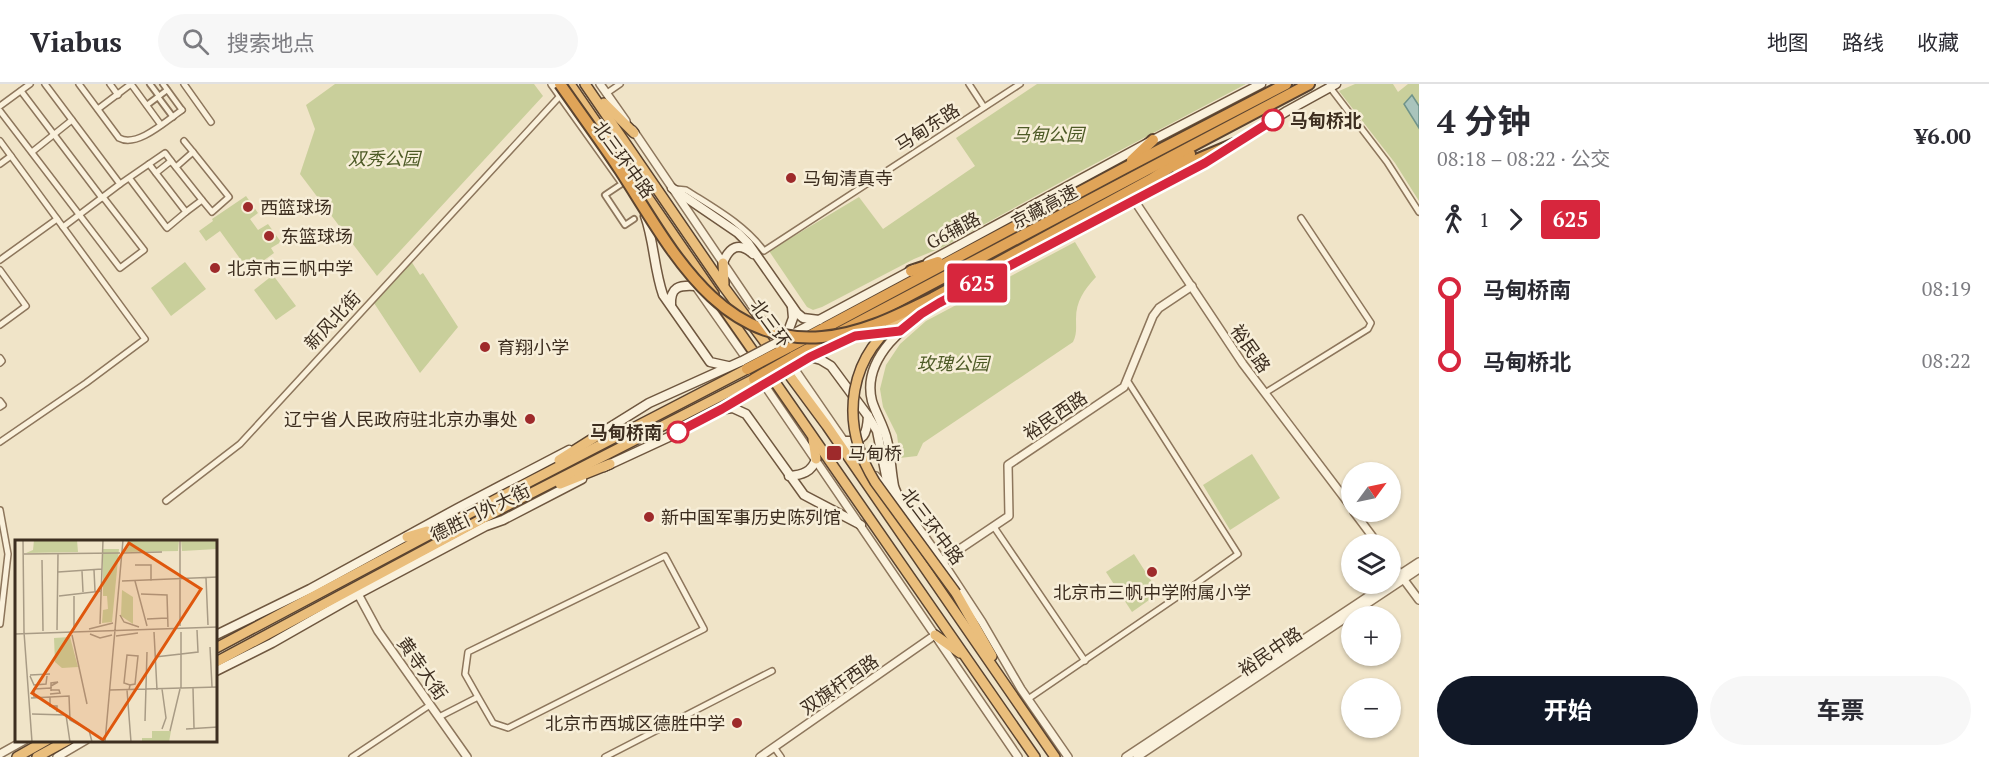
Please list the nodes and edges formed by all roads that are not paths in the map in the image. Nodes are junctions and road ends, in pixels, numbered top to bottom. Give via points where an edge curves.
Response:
1 (30, 84) edge
2 (45, 84) edge
3 (79, 84) edge
4 (110, 84) edge
5 (131, 84) edge
6 (150, 84) edge
7 (163, 84) edge
8 (184, 84) edge
9 (552, 84) edge
10 (560, 84) edge
11 (570, 84) edge
12 (600, 84) edge
13 (620, 84) edge
14 (969, 84) edge
15 (1020, 84) edge
16 (1261, 84) edge
17 (1286, 84) edge
18 (1309, 84) edge
19 (1331, 85) edge
20 (587, 87) edge
21 (167, 90) junction
22 (21, 91) junction
23 (607, 93) junction
24 (118, 94) junction
25 (159, 96) junction
26 (560, 96) junction
27 (147, 105) junction
28 (0, 106) edge
29 (586, 107) junction
30 (984, 107) junction
31 (98, 109) junction
32 (182, 110) joint
33 (0, 111) edge
34 (173, 117) junction
35 (1243, 119) junction
36 (72, 120) junction
37 (211, 122) dead end
38 (161, 125) junction
39 (634, 133) junction
40 (54, 134) junction
41 (1154, 140) junction
42 (0, 141) edge
43 (184, 141) dead end
44 (1234, 144) junction
45 (32, 152) junction
46 (193, 152) junction
47 (600, 152) junction
48 (11, 156) junction
49 (171, 161) junction
50 (0, 164) edge
51 (149, 164) junction
52 (176, 167) junction
53 (1123, 168) junction
54 (156, 173) junction
55 (130, 179) junction
56 (1152, 179) junction
57 (623, 183) junction
58 (120, 184) junction
59 (672, 188) junction
60 (102, 198) junction
61 (202, 200) junction
62 (1134, 200) junction
63 (186, 212) junction
64 (1419, 212) edge
65 (645, 214) junction
66 (79, 215) junction
67 (1301, 218) dead end
68 (57, 219) junction
69 (634, 219) dead end
70 (63, 227) junction
71 (969, 251) junction
72 (0, 260) edge
73 (761, 262) junction
74 (723, 263) junction
75 (0, 270) edge
76 (911, 271) junction
77 (695, 286) junction
78 (724, 286) junction
79 (1192, 286) junction
80 (716, 296) junction
81 (936, 301) junction
82 (671, 305) junction
83 (792, 307) junction
84 (880, 312) junction
85 (819, 320) junction
86 (0, 325) edge
87 (900, 331) junction
88 (785, 342) junction
89 (830, 348) junction
90 (703, 354) junction
91 (0, 358) edge
92 (801, 360) junction
93 (0, 363) edge
94 (745, 365) junction
95 (732, 366) junction
96 (831, 366) junction
97 (1126, 380) junction
98 (695, 382) junction
99 (757, 383) junction
100 (747, 393) junction
101 (1265, 393) junction
102 (0, 400) edge
103 (0, 407) edge
104 (722, 409) junction
105 (746, 414) junction
106 (868, 416) junction
107 (827, 426) junction
108 (600, 434) junction
109 (813, 436) junction
110 (844, 441) junction
111 (0, 442) edge
112 (816, 459) junction
113 (610, 464) junction
114 (789, 476) junction
115 (889, 491) junction
116 (1341, 494) edge
117 (504, 495) junction
118 (166, 501) dead end
119 (510, 504) junction
120 (904, 507) junction
121 (0, 510) edge
122 (447, 525) junction
123 (861, 525) junction
124 (994, 527) junction
125 (407, 537) junction
126 (942, 561) junction
127 (1419, 562) edge
128 (1419, 569) edge
129 (1402, 577) junction
130 (358, 594) junction
131 (1372, 594) edge
132 (1419, 600) edge
133 (0, 624) edge
134 (218, 634) edge
135 (935, 635) junction
136 (218, 645) edge
137 (967, 659) junction
138 (1085, 661) junction
139 (218, 663) edge
140 (218, 670) edge
141 (772, 671) dead end
142 (478, 697) junction
143 (1028, 699) junction
144 (1018, 702) junction
145 (430, 705) junction
146 (439, 717) junction
147 (23, 742) edge
148 (44, 742) edge
149 (66, 742) edge
150 (84, 742) edge
151 (774, 747) junction
152 (2, 755) edge
153 (20, 755) edge
154 (37, 757) edge
155 (57, 757) edge
156 (352, 757) edge
157 (467, 757) edge
158 (604, 757) edge
159 (760, 757) edge
160 (781, 757) edge
161 (1018, 757) edge
162 (1035, 757) edge
163 (1055, 757) edge
164 (1068, 757) edge
165 (1126, 757) edge
166 (1137, 757) edge

1 - 22 street
2 - 36 street
3 - 31 street
4 - 24 street
5 - 24 street
5 - 27 street
6 - 25 street
7 - 21 street
8 - 37 street
9 - 26 street, 北三环中路
10 - 81 highway, bridge via 680,260 710,296 740,320 780,334 820,338 866,328
11 - 29 highway, 北三环
12 - 23 street, 北三环中路
13 - 23 street
14 - 30 street
15 - 30 street, 马甸东路
16 - 41 main road, G6辅路
17 - 53 highway, 京藏高速
18 - 35 highway, 京藏高速
19 - 44 main road
19 - 64 street
20 - 39 highway
20 - 78 highway, 北三环
21 - 25 street
21 - 32 street
22 - 28 street
22 - 40 street
23 - 39 street, 北三环中路
24 - 31 street
25 - 27 street
25 - 34 street
26 - 47 street, 北三环中路
26 - 118 street, 新风北街 via 240,444
27 - 38 street
29 - 47 highway
29 - 80 highway, 北三环
30 - 59 street, 马甸东路 via 764,251 738,224 686,190
31 - 38 street via 124,141 137,140
32 - 34 street
33 - 45 street
34 - 38 street
35 - 56 highway
35 - 84 highway, 京藏高速
36 - 40 street
36 - 58 street
39 - 59 street, 北三环中路
40 - 45 street
40 - 60 street
41 - 53 highway
41 - 76 main road, G6辅路
42 - 48 street
43 - 46 street
44 - 56 highway
44 - 62 main road
45 - 66 street
46 - 52 street
46 - 61 street via 229,197 212,212
47 - 57 street, 北三环中路
48 - 50 street
48 - 68 street
49 - 51 street via 165,153
49 - 52 street
49 - 54 street
51 - 54 street
51 - 55 street
52 - 61 street
53 - 71 highway, 京藏高速
54 - 63 street
55 - 58 street
55 - 63 street via 167,228
56 - 81 highway
57 - 65 street, 北三环中路
57 - 69 street via 605,195 625,225
58 - 60 street
59 - 73 main road via 738,232
59 - 74 street, 北三环中路
60 - 66 street
60 - 66 street via 144,250 120,268
61 - 63 street
62 - 79 street, 裕民路
62 - 81 main road
65 - 77 street, 北三环中路
65 - 82 main road via 659,283
66 - 70 street
67 - 101 street via 1371,323 1368,329
68 - 70 street
68 - 72 street
70 - 111 street via 145,339
71 - 76 highway
71 - 88 highway, 京藏高速
73 - 74 main road via 740,246 729,250
73 - 83 main road
74 - 78 highway
74 - 110 street, 北三环中路
75 - 86 street via 26,306
76 - 85 main road, G6辅路
77 - 80 highway
77 - 82 main road via 678,286 673,290
77 - 112 street, 北三环中路
78 - 107 highway, 北三环
79 - 97 street, 裕民西路 via 1153,316
79 - 101 street, 裕民路
80 - 109 highway, 北三环
81 - 84 highway
81 - 87 main road
81 - 144 highway, bridge via 897,321 880,336 865,360 855,384 852,413 859,450 867,470 956,593
82 - 90 main road
83 - 85 main road via 803,318
83 - 88 main road via 793,318
84 - 92 highway, 京藏高速
85 - 88 main road, G6辅路
87 - 89 main road via 855,336
87 - 120 main road via 877,364 870,389 889,445 895,487
88 - 94 highway, bridge
89 - 92 main road
89 - 96 main road
90 - 95 main road via 717,365
90 - 98 main road via 707,365
91 - 93 street
92 - 96 main road via 821,360
92 - 99 highway, bridge
94 - 95 main road, 德胜门外大街
94 - 117 highway, 德胜门外大街
95 - 98 main road, 德胜门外大街
96 - 106 main road
97 - 124 street, 裕民西路 via 1124,387 1008,465 1009,516
97 - 138 street via 1238,554
98 - 108 main road, 德胜门外大街 via 649,403
99 - 100 main road, 德胜门外大街
99 - 119 highway, 德胜门外大街
100 - 104 main road, 德胜门外大街
100 - 105 main road
101 - 116 street, 裕民路
102 - 103 street
104 - 105 main road via 733,408
104 - 113 main road, 德胜门外大街
105 - 114 main road
106 - 110 main road via 864,436
106 - 115 main road via 881,444
107 - 110 highway
107 - 144 highway, 北三环
108 - 117 highway
108 - 125 main road, 德胜门外大街
109 - 112 highway
109 - 137 highway, 北三环
110 - 115 street, 北三环中路
112 - 114 main road via 805,473
112 - 123 street, 北三环中路
113 - 119 highway
113 - 130 main road, 德胜门外大街
114 - 123 main road via 804,495
115 - 120 street, 北三环中路
117 - 122 highway, 德胜门外大街
119 - 139 highway, 德胜门外大街
120 - 126 street, 北三环中路
121 - 133 street via 8,554
122 - 125 highway
122 - 136 highway, 德胜门外大街
123 - 135 street, 北三环中路
124 - 126 street, 裕民西路
124 - 138 street
125 - 134 main road, 德胜门外大街
126 - 143 street, 北三环中路
127 - 129 street, 裕民中路
128 - 129 street, 裕民中路
129 - 132 street
129 - 166 street, 裕民中路
130 - 140 main road, 德胜门外大街
130 - 145 street, 黄寺大街 via 378,631
131 - 165 street, 裕民中路
135 - 137 highway
135 - 151 street, 双旗杆西路
135 - 161 street, 北三环中路
137 - 162 highway, 北三环
138 - 143 street
141 - 158 street
142 - 142 street via 493,723 508,728 704,629 665,556 468,652 465,674
142 - 146 street
143 - 164 street, 北三环中路
144 - 163 highway, 北三环
145 - 146 street, 黄寺大街
145 - 156 street
146 - 157 street, 黄寺大街
147 - 152 street
148 - 153 highway
149 - 154 highway
150 - 155 street
151 - 159 street, 双旗杆西路
151 - 160 street

